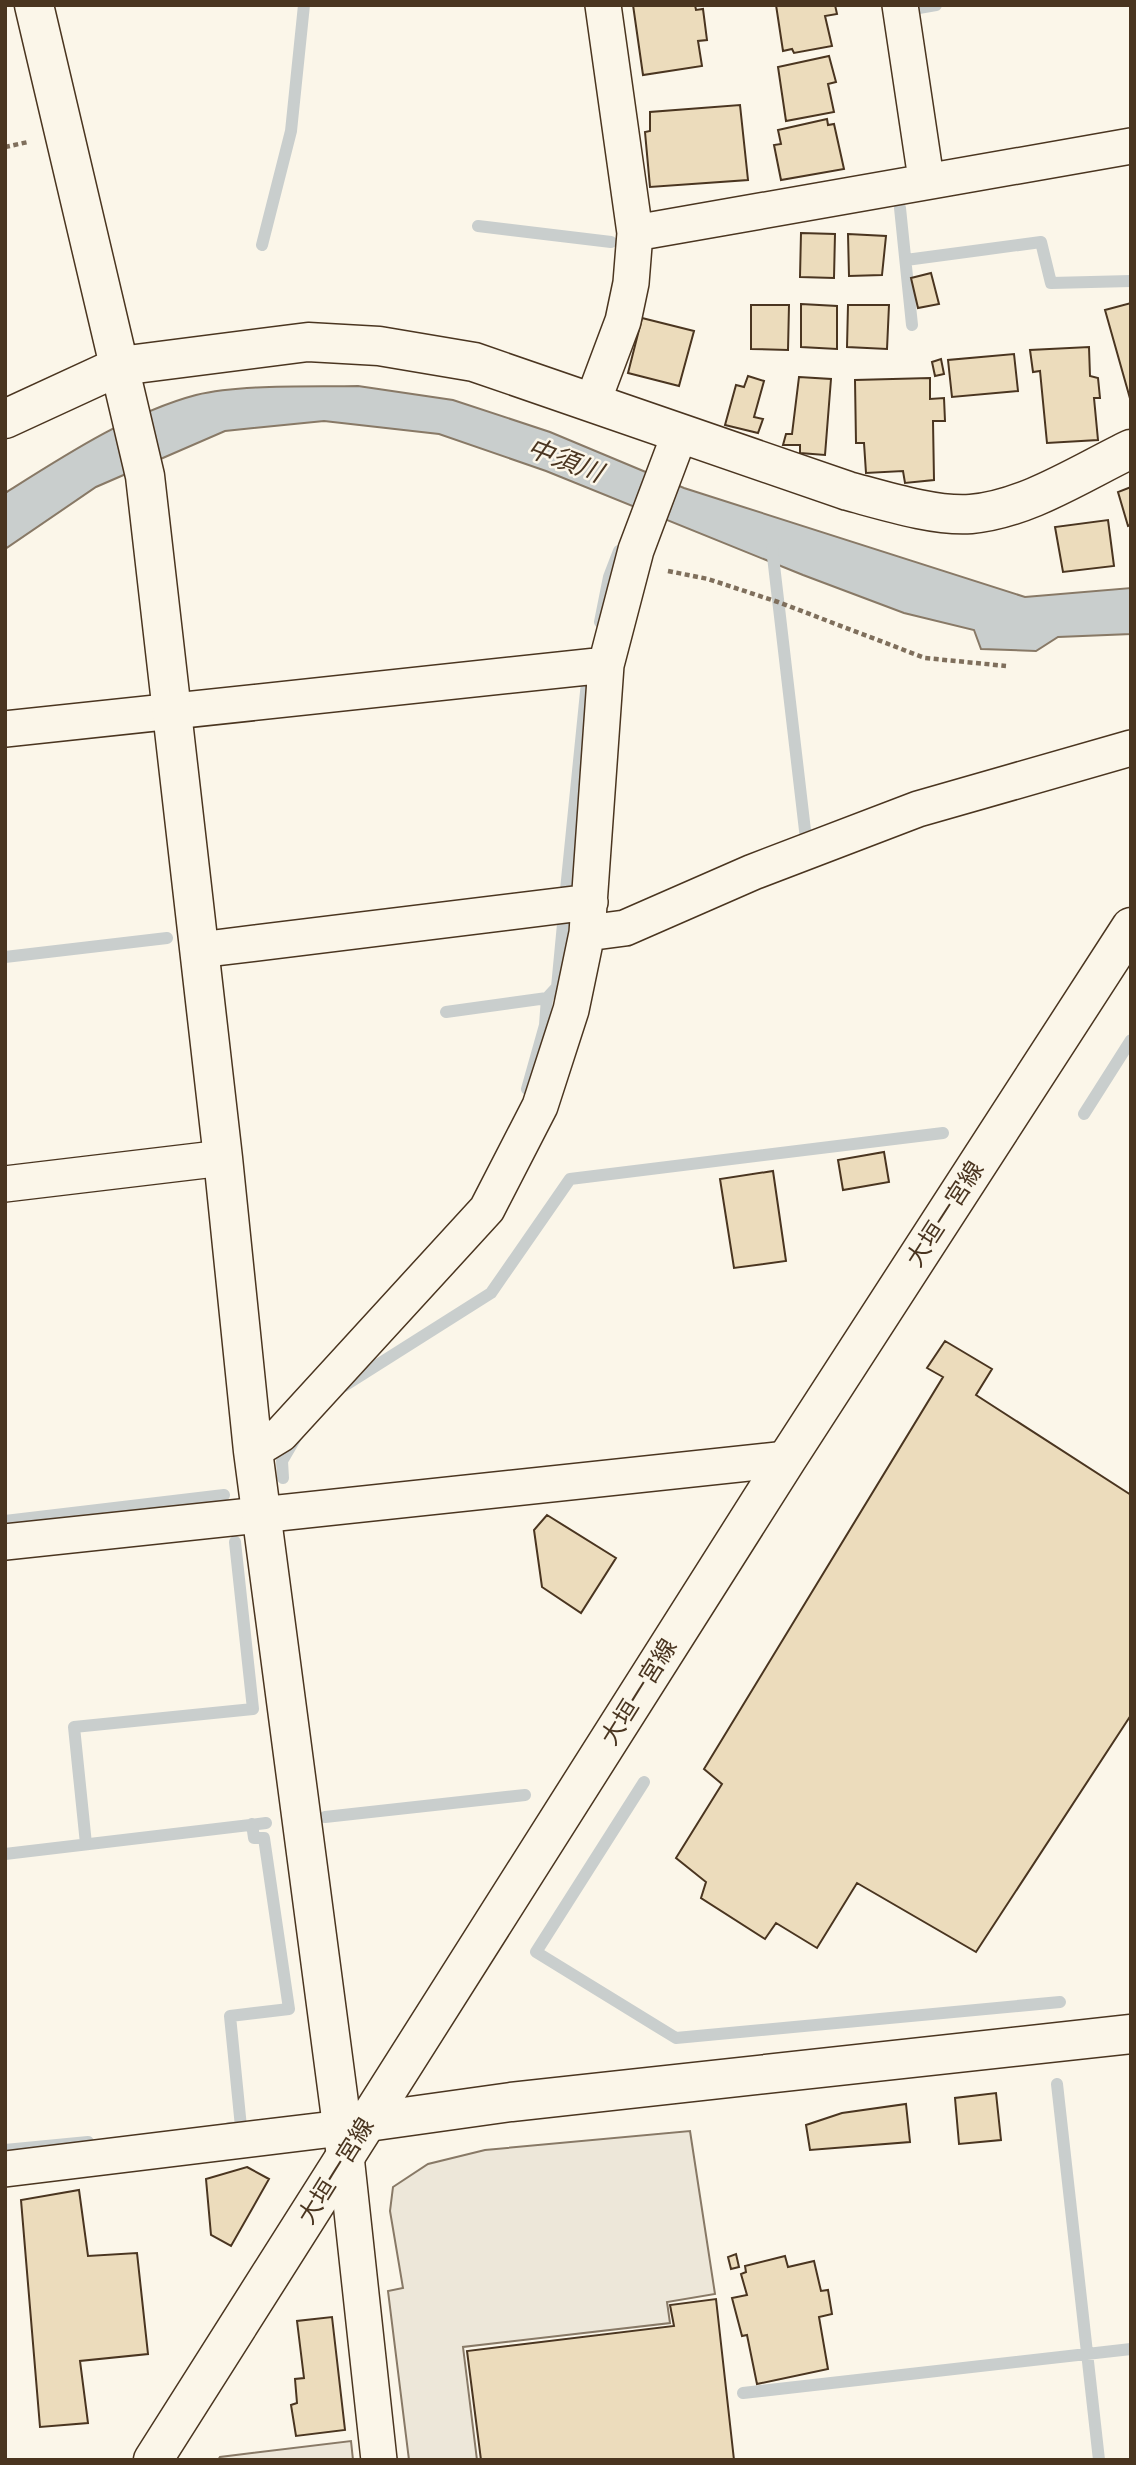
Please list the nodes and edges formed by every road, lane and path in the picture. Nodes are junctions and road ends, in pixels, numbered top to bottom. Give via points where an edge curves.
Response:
1 (34, 5) edge
2 (603, 5) edge
3 (900, 5) edge
4 (1131, 146) edge
5 (926, 179) junction
6 (635, 233) junction
7 (124, 380) junction
8 (593, 401) junction
9 (5, 419) edge
10 (674, 448) junction
11 (1131, 449) edge
12 (634, 557) junction
13 (606, 665) junction
14 (1006, 666) dead end
15 (172, 710) junction
16 (5, 729) edge
17 (1131, 748) edge
18 (589, 918) junction
19 (1131, 927) edge
20 (199, 950) junction
21 (223, 1158) junction
22 (5, 1184) edge
23 (253, 1451) junction
24 (787, 1459) junction
25 (261, 1514) junction
26 (5, 1542) edge
27 (1131, 2034) edge
28 (352, 2135) junction
29 (5, 2169) edge
30 (153, 2460) edge
31 (379, 2460) edge

1 - 7 street
2 - 6 street
3 - 5 street
4 - 5 street
5 - 6 street
6 - 8 street via 623,321
7 - 8 street via 308,342 379,346 474,362
7 - 9 street
7 - 15 street via 145,476
8 - 10 street
10 - 11 street via 906,506 969,514 1021,503
10 - 12 street
12 - 13 street
12 - 14 path via 925,658
13 - 15 street
13 - 18 street
15 - 16 street
15 - 20 street
17 - 18 street via 918,809 753,872 625,928
18 - 20 street
18 - 23 street via 571,1010 541,1106 487,1209 281,1434
19 - 24 street, 大垣一宮線
20 - 21 street
21 - 22 street
21 - 23 street
23 - 25 street
24 - 25 street
24 - 28 street, 大垣一宮線
25 - 26 street
25 - 28 street
27 - 28 street via 511,2102
28 - 29 street
28 - 30 street, 大垣一宮線
28 - 31 street

